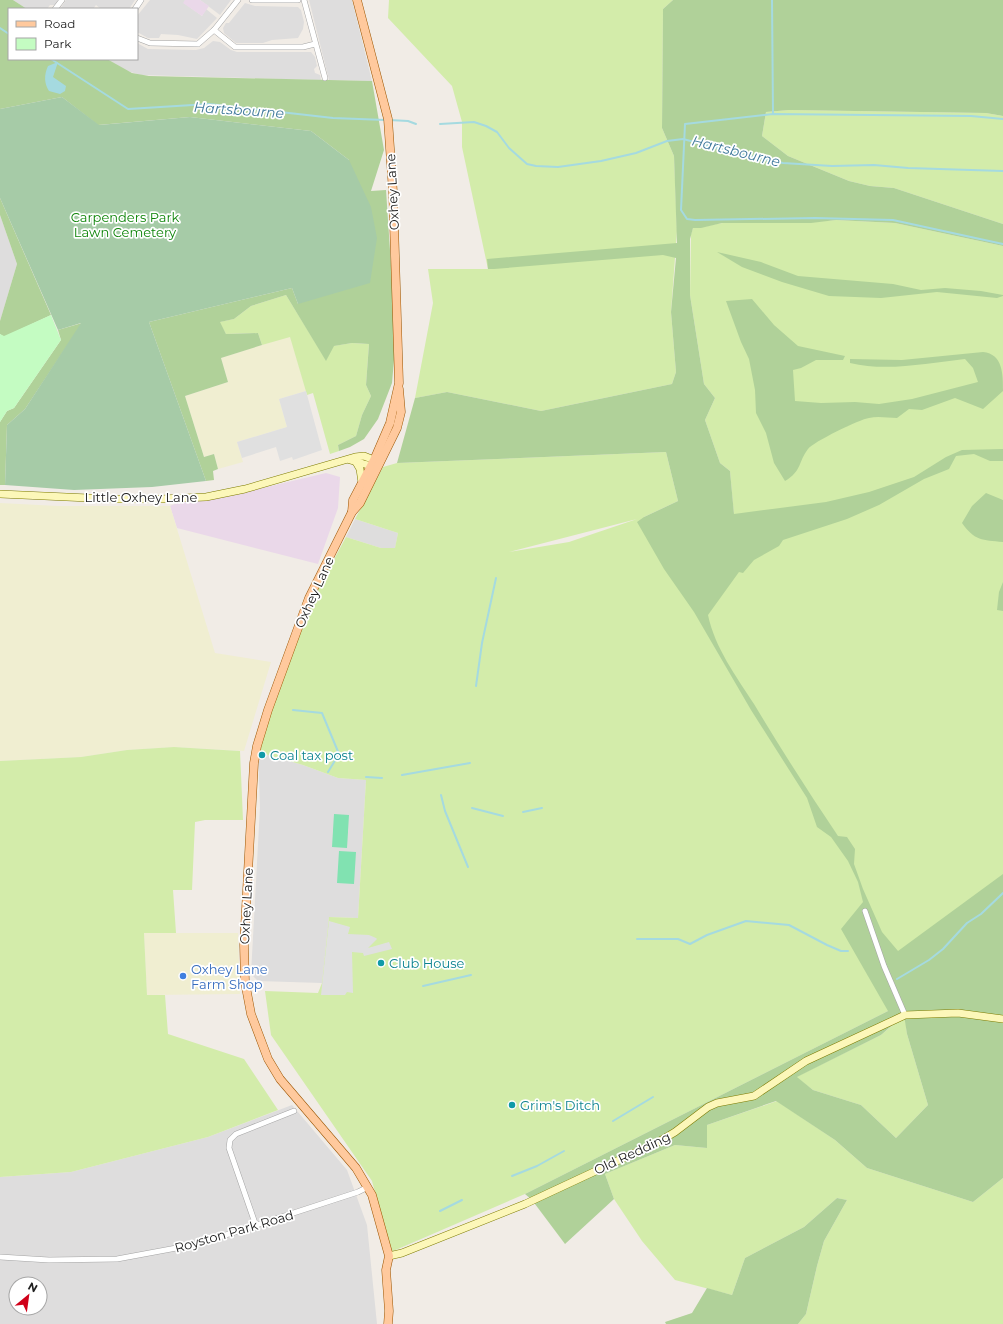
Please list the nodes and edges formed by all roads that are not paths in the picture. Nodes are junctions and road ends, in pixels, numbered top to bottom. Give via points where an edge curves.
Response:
1 (62, 0) edge
2 (238, 0) edge
3 (252, 0) edge
4 (298, 0) edge
5 (304, 0) edge
6 (357, 0) edge
7 (56, 8) edge
8 (214, 30) junction
9 (138, 38) edge
10 (315, 44) junction
11 (325, 78) dead end
12 (353, 461) junction
13 (375, 464) junction
14 (362, 483) junction
15 (0, 494) edge
16 (352, 512) junction
17 (865, 911) dead end
18 (905, 1015) junction
19 (1003, 1019) edge
20 (294, 1111) dead end
21 (368, 1187) junction
22 (256, 1226) junction
23 (389, 1256) junction
24 (0, 1257) edge
25 (388, 1324) edge

1 - 7 street
2 - 8 street
3 - 4 street
5 - 10 street
6 - 13 main road, Oxhey Lane via 387,120 393,192 399,389
8 - 9 street via 204,40 194,44 150,43
8 - 10 street via 235,47 304,47
10 - 11 street
12 - 13 street
12 - 14 street via 361,474
12 - 15 street, Little Oxhey Lane via 245,489 194,498 111,499
13 - 14 main road, Oxhey Lane
13 - 16 main road, Oxhey Lane via 360,503
14 - 16 main road, Oxhey Lane via 353,500
16 - 21 main road, Oxhey Lane via 309,598 257,746 252,794 244,963 251,1014 268,1059 280,1079 356,1168
17 - 18 street via 884,966
18 - 19 street, Old Redding via 958,1013
18 - 23 street, Old Redding via 806,1061 754,1096 708,1107 660,1141 525,1204 402,1254
20 - 22 street via 236,1134 230,1140 229,1148
21 - 22 street, Royston Park Road
21 - 23 main road, Oxhey Lane
22 - 24 street, Royston Park Road via 198,1244 117,1259 49,1260
23 - 25 main road, Oxhey Lane via 386,1270

